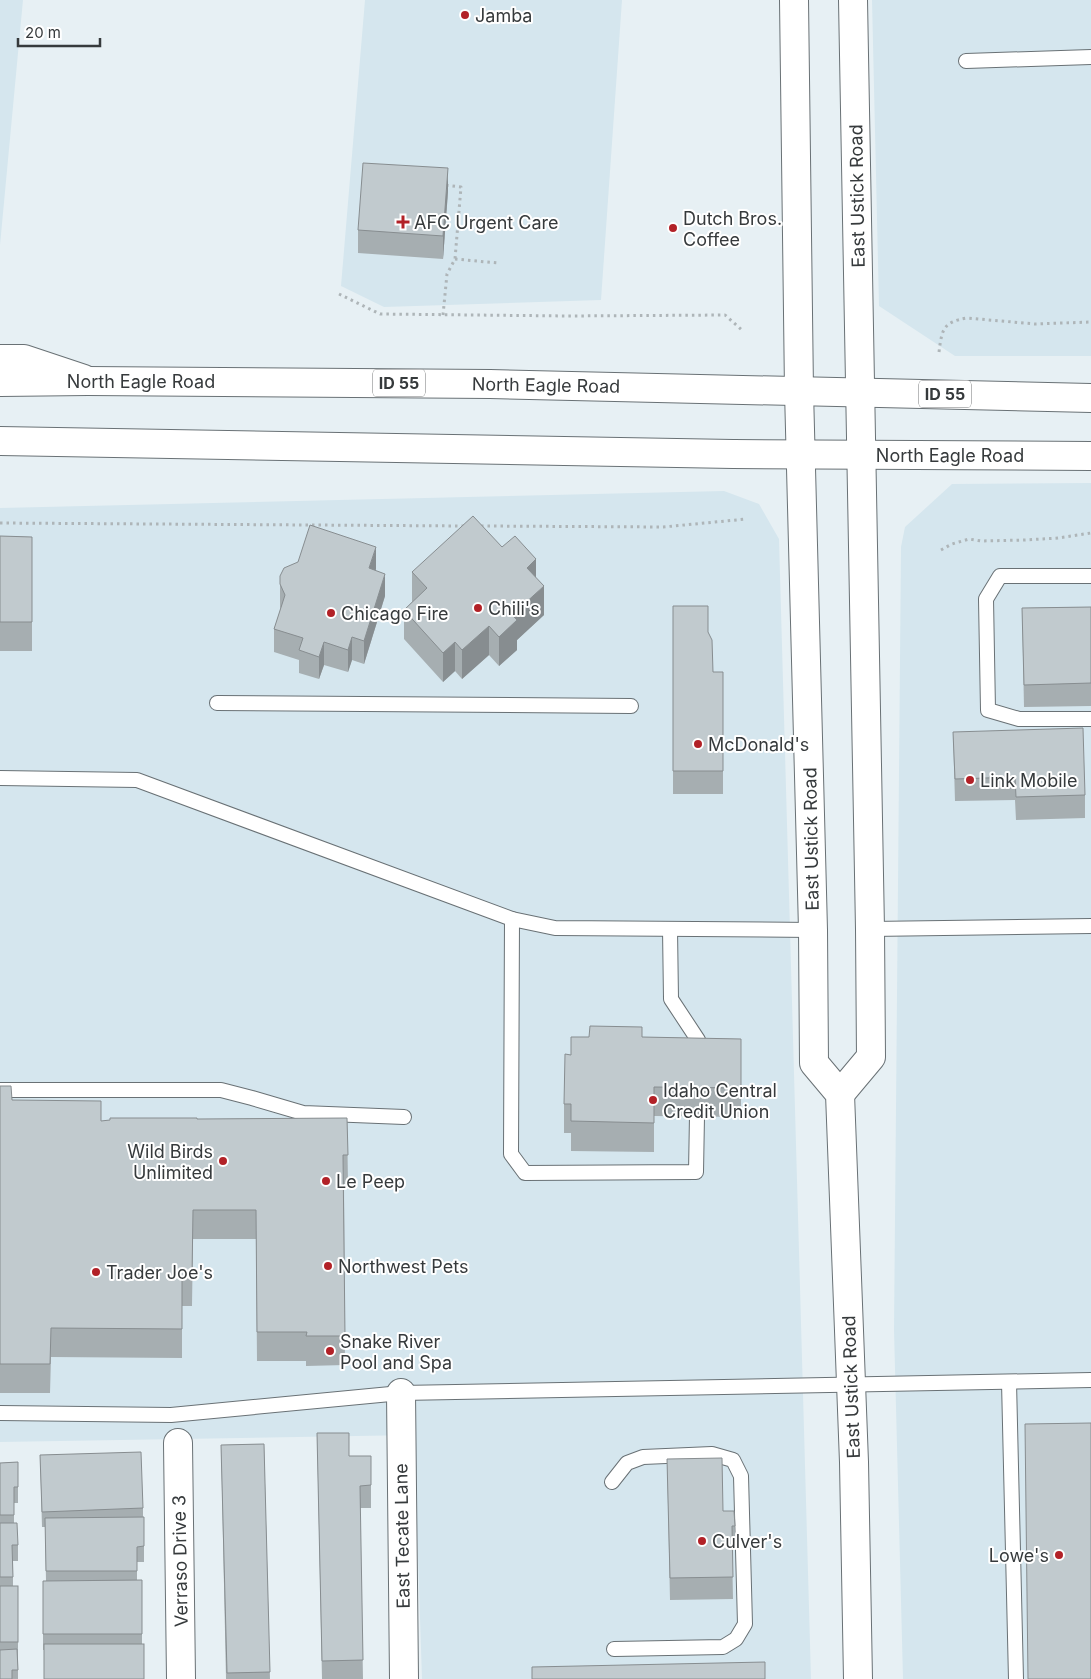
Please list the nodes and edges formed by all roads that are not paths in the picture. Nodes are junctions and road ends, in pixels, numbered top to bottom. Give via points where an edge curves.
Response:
1 (794, 0) edge
2 (853, 0) edge
3 (1091, 58) edge
4 (966, 62) dead end
5 (0, 359) edge
6 (88, 381) junction
7 (0, 382) edge
8 (799, 391) junction
9 (861, 392) junction
10 (1091, 398) edge
11 (0, 440) edge
12 (801, 454) junction
13 (861, 456) junction
14 (1091, 456) edge
15 (1091, 576) edge
16 (217, 703) dead end
17 (631, 706) dead end
18 (1091, 719) edge
19 (0, 778) edge
20 (512, 919) junction
21 (1091, 926) edge
22 (670, 928) junction
23 (870, 929) junction
24 (813, 930) junction
25 (698, 1067) edge
26 (0, 1090) edge
27 (840, 1094) junction
28 (697, 1116) dead end
29 (404, 1117) dead end
30 (1091, 1380) edge
31 (1009, 1382) junction
32 (851, 1384) junction
33 (401, 1393) junction
34 (0, 1413) edge
35 (178, 1443) dead end
36 (612, 1482) dead end
37 (614, 1649) dead end
38 (181, 1679) edge
39 (404, 1679) edge
40 (858, 1679) edge
41 (1016, 1679) edge

1 - 8 main road
2 - 9 main road, East Ustick Road
3 - 4 lane
5 - 6 main road via 24,359
6 - 7 main road, North Eagle Road / ID 55
6 - 8 main road, North Eagle Road / ID 55 via 490,384
8 - 9 main road, North Eagle Road / ID 55
8 - 12 main road, East Ustick Road
9 - 10 main road, North Eagle Road / ID 55
9 - 13 main road, East Ustick Road
11 - 12 main road, North Eagle Road
12 - 13 main road, North Eagle Road
12 - 24 main road, East Ustick Road
13 - 14 main road, North Eagle Road
13 - 23 main road
15 - 18 lane via 1000,576 986,599 988,710 1019,719
16 - 17 lane
19 - 20 lane via 137,780
20 - 22 lane via 555,928
20 - 28 lane via 511,1154 525,1173 696,1172
21 - 23 lane
22 - 24 lane
22 - 25 lane via 671,999 698,1040
23 - 27 main road via 870,1057
24 - 27 main road, East Ustick Road via 814,1063
26 - 29 lane via 221,1090 303,1113
27 - 32 main road, East Ustick Road
30 - 31 lane
31 - 32 lane
31 - 41 lane
32 - 33 lane
32 - 40 main road, East Ustick Road
33 - 34 lane via 171,1415
33 - 39 main road, East Tecate Lane
35 - 38 main road, Verraso Drive 3
36 - 37 lane via 627,1463 643,1457 712,1454 733,1460 741,1476 745,1624 736,1639 723,1647

